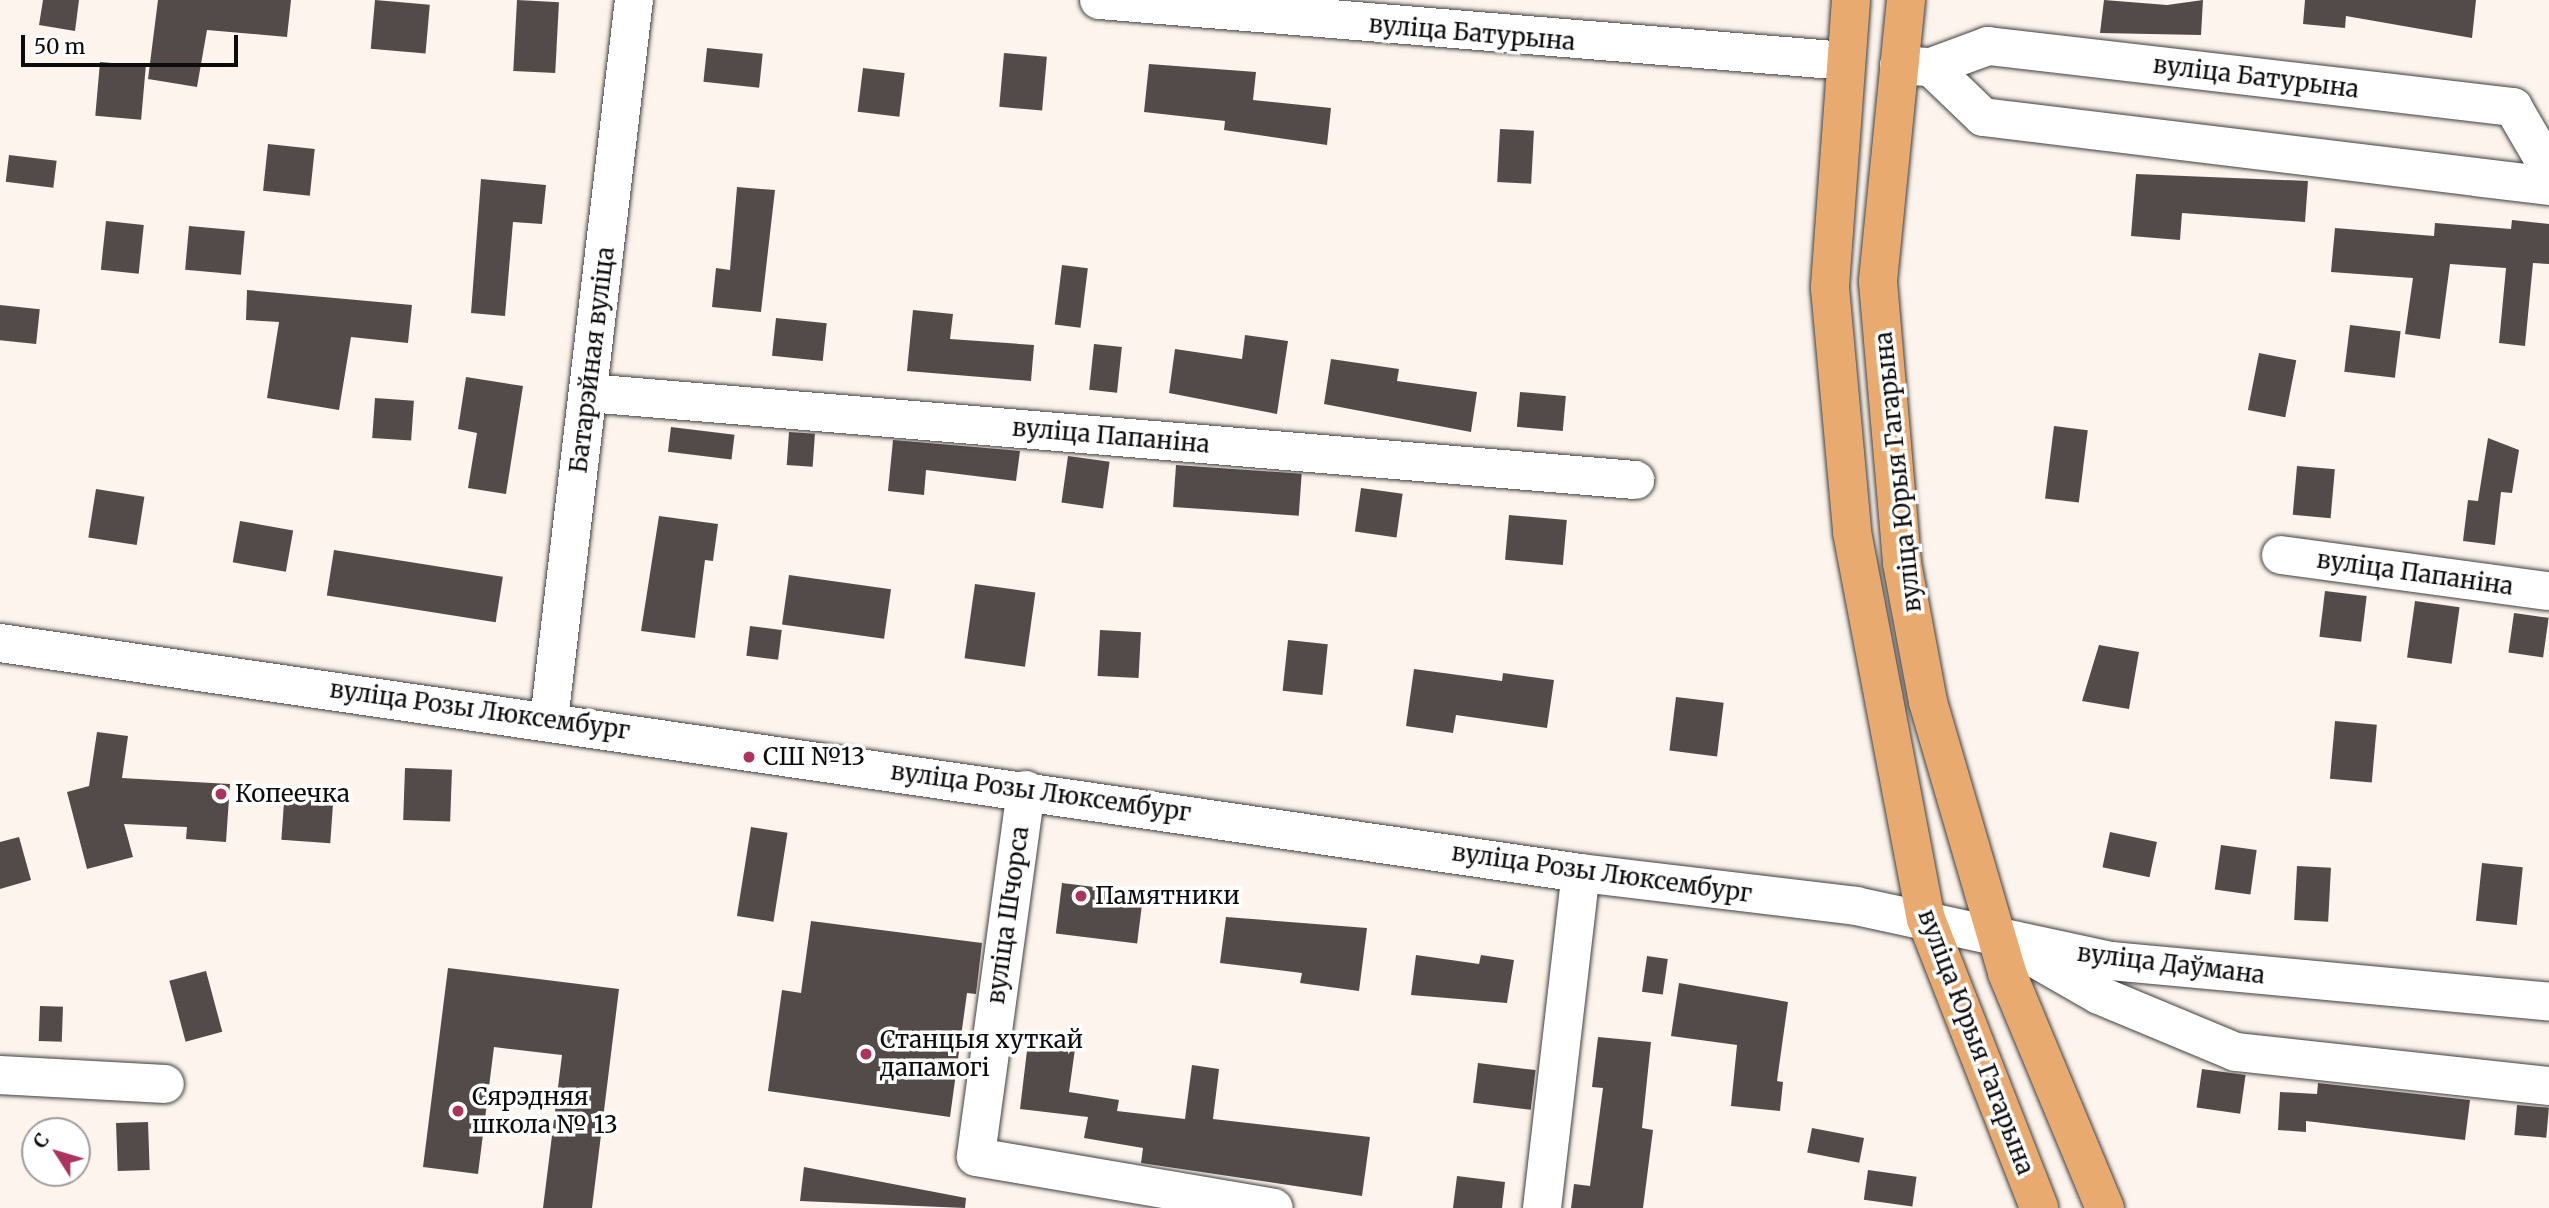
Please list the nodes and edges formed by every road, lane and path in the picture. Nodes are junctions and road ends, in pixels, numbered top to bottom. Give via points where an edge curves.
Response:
1 (634, 0) edge
2 (1099, 0) edge
3 (1851, 0) edge
4 (1906, 0) edge
5 (1845, 61) junction
6 (1915, 66) junction
7 (2549, 169) edge
8 (2549, 186) edge
9 (588, 393) junction
10 (1635, 480) dead end
11 (2281, 555) dead end
12 (2549, 591) edge
13 (0, 643) edge
14 (549, 720) junction
15 (1026, 790) junction
16 (1581, 873) junction
17 (1926, 919) junction
18 (1997, 936) junction
19 (2549, 1002) edge
20 (0, 1074) edge
21 (165, 1084) dead end
22 (2549, 1086) edge
23 (1274, 1208) edge
24 (1542, 1208) edge
25 (2039, 1208) edge
26 (2105, 1208) edge

1 - 9 street, Батарэйная вуліца
2 - 5 street, вуліца Батурына
3 - 5 main road, вуліца Юрыя Гагарына
4 - 6 main road, вуліца Юрыя Гагарына
5 - 17 main road, вуліца Юрыя Гагарына via 1830,288 1852,532
6 - 7 street, вуліца Батурына via 1988,46 2513,107
6 - 8 street via 1983,117
6 - 18 main road, вуліца Юрыя Гагарына via 1878,282 1902,563 1928,702
9 - 10 street, вуліца Папаніна
9 - 14 street, Батарэйная вуліца
11 - 12 street, вуліца Папаніна
13 - 14 street, вуліца Розы Люксембург
14 - 15 street, вуліца Розы Люксембург
15 - 16 street, вуліца Розы Люксембург
15 - 23 street, вуліца Шчорса via 976,1157
16 - 17 street, вуліца Розы Люксембург via 1856,906
16 - 24 street
17 - 18 street, вуліца Розы Люксембург
17 - 25 main road, вуліца Юрыя Гагарына
18 - 19 street, вуліца Даўмана via 2111,961
18 - 22 street, вуліца Даўмана via 2099,995 2236,1052
18 - 26 main road, вуліца Юрыя Гагарына
20 - 21 street

